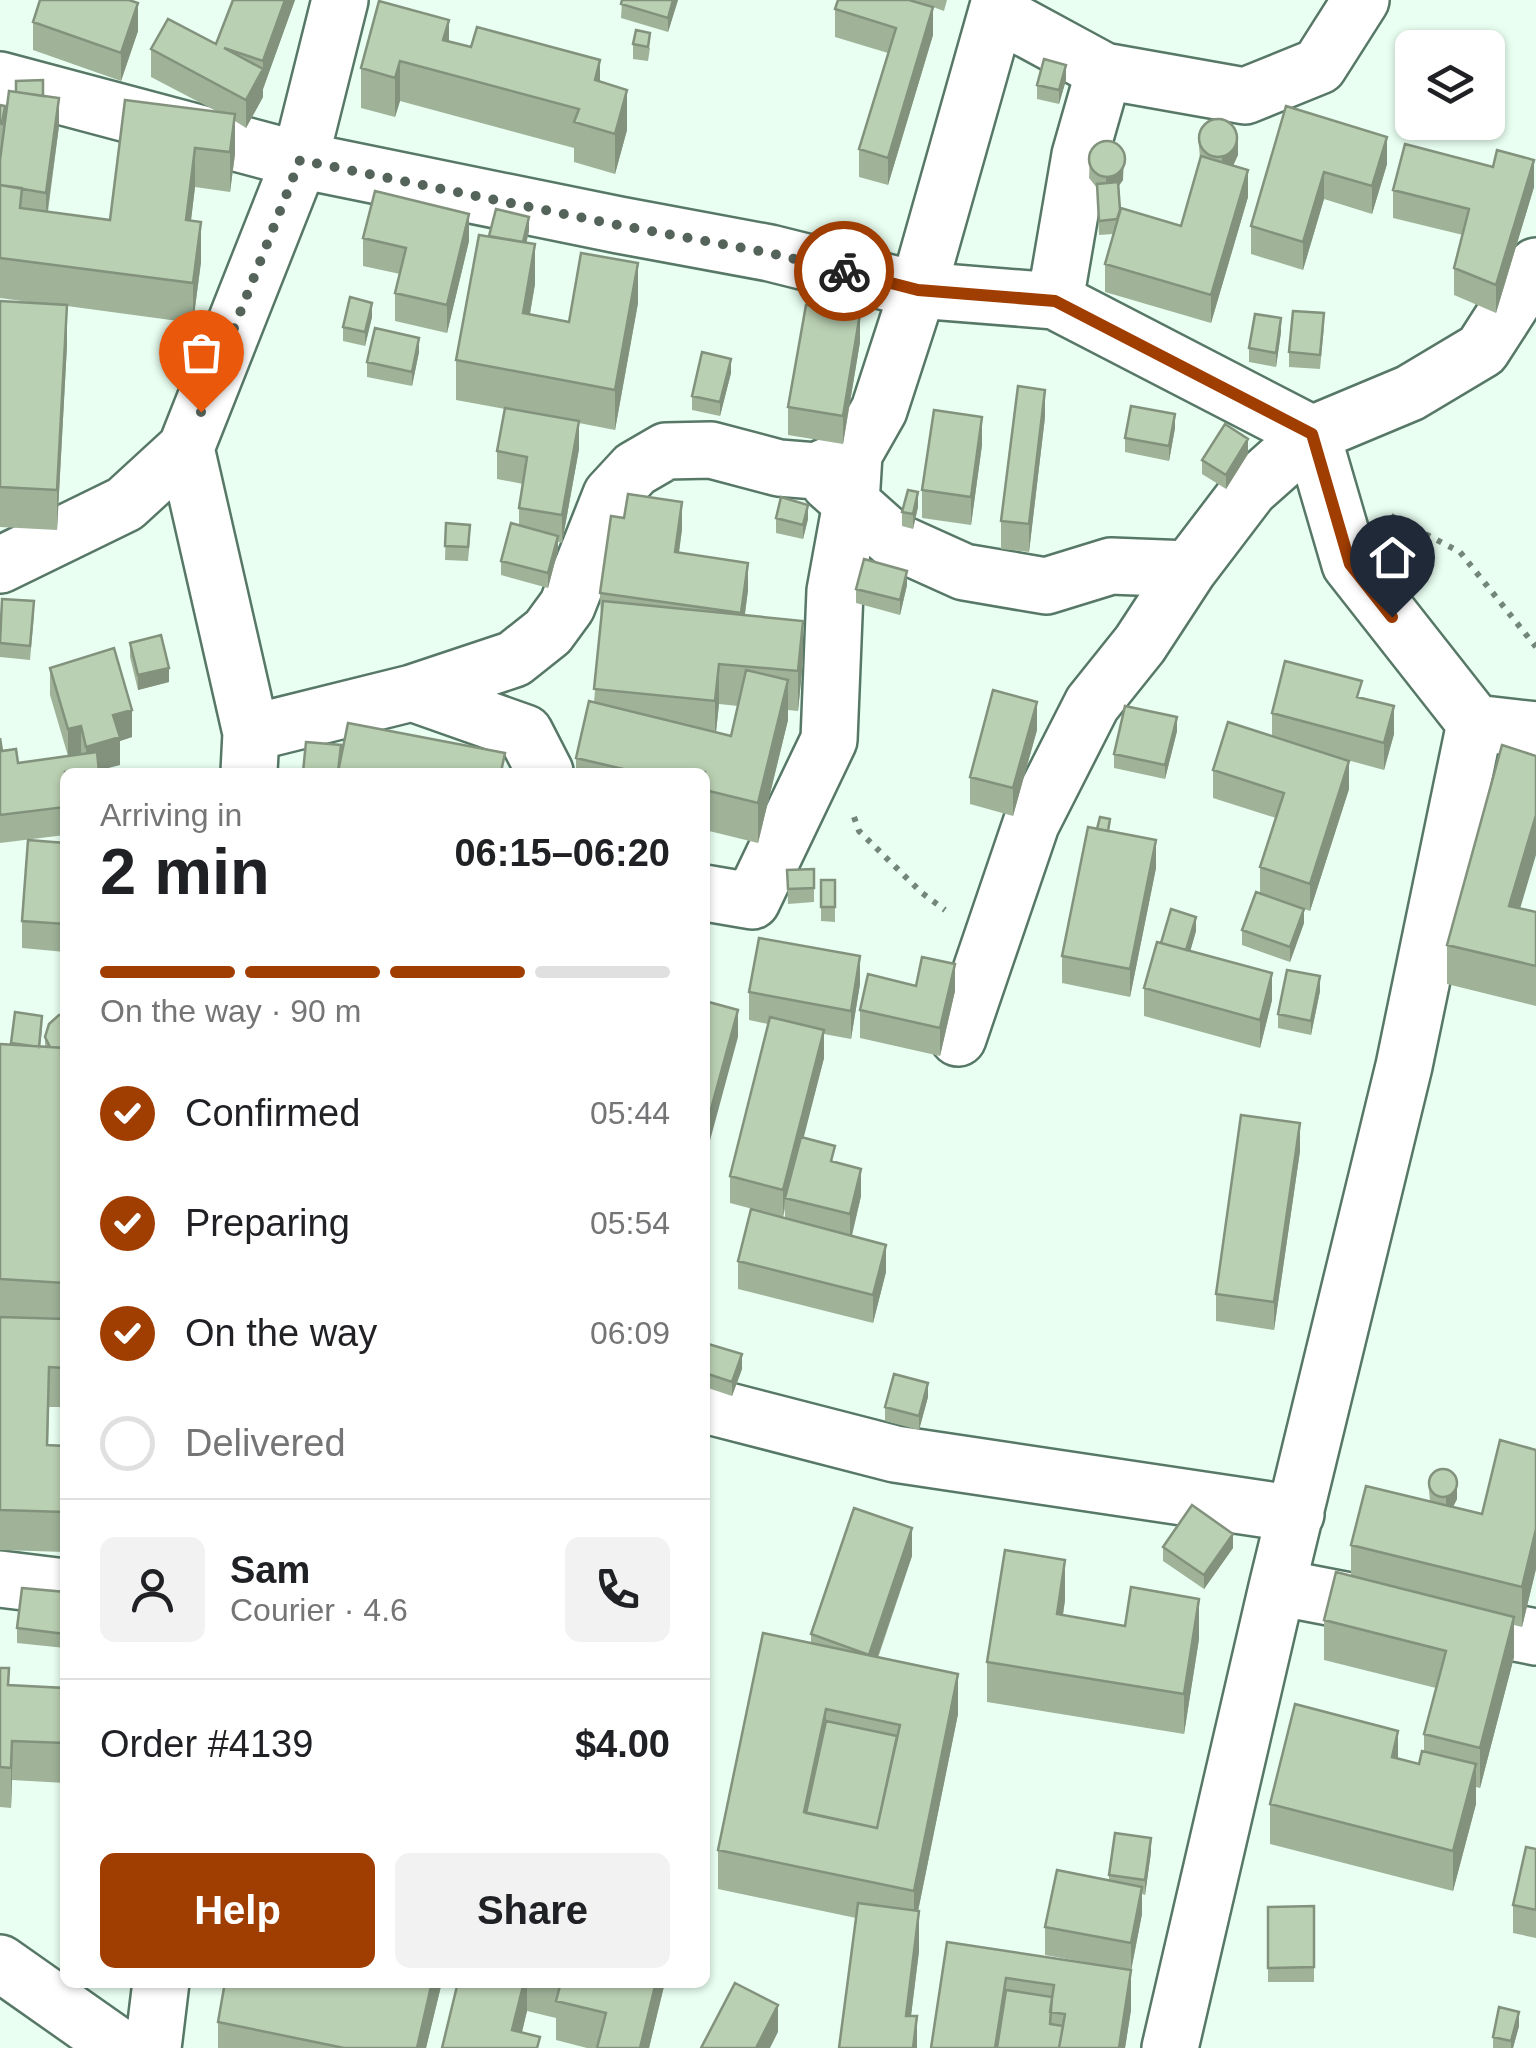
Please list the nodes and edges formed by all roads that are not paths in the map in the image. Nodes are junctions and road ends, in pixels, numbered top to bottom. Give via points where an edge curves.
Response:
1 (340, 0) edge
2 (1361, 0) edge
3 (998, 6) edge
4 (1104, 71) junction
5 (0, 80) edge
6 (300, 160) junction
7 (1536, 266) edge
8 (918, 290) junction
9 (1055, 301) junction
10 (1312, 434) junction
11 (186, 448) junction
12 (841, 476) junction
13 (0, 565) edge
14 (1188, 569) junction
15 (412, 693) junction
16 (1475, 723) junction
17 (1536, 730) edge
18 (250, 753) edge
19 (543, 768) edge
20 (710, 894) edge
21 (958, 1038) dead end
22 (710, 1406) edge
23 (1296, 1514) junction
24 (0, 1579) edge
25 (60, 1586) edge
26 (1277, 1587) junction
27 (1536, 1638) edge
28 (0, 1963) edge
29 (160, 1988) edge
30 (121, 2048) edge
31 (153, 2048) edge
32 (1170, 2048) edge

1 - 6 street
2 - 4 street via 1320,66 1245,96
3 - 4 street
3 - 8 street
4 - 9 street via 1080,155
5 - 6 street
6 - 8 street via 770,253
6 - 11 street
7 - 10 street via 1482,350 1410,393
8 - 9 street
8 - 12 street via 879,410
9 - 10 street
10 - 14 street via 1250,489
10 - 16 street via 1350,564
11 - 13 street via 125,504
11 - 18 street
12 - 14 street via 893,540 964,572 1046,586 1111,566
12 - 15 street via 711,450 666,450 635,469 612,495 567,606 548,632 514,659
12 - 20 street via 829,740 752,901
14 - 21 street via 1092,704 1031,824
15 - 18 street
15 - 19 street via 525,733
16 - 17 street
16 - 23 street via 1404,1066
22 - 23 street via 895,1454
23 - 26 street
24 - 25 street
26 - 27 street
26 - 32 street
28 - 30 street
29 - 31 street

